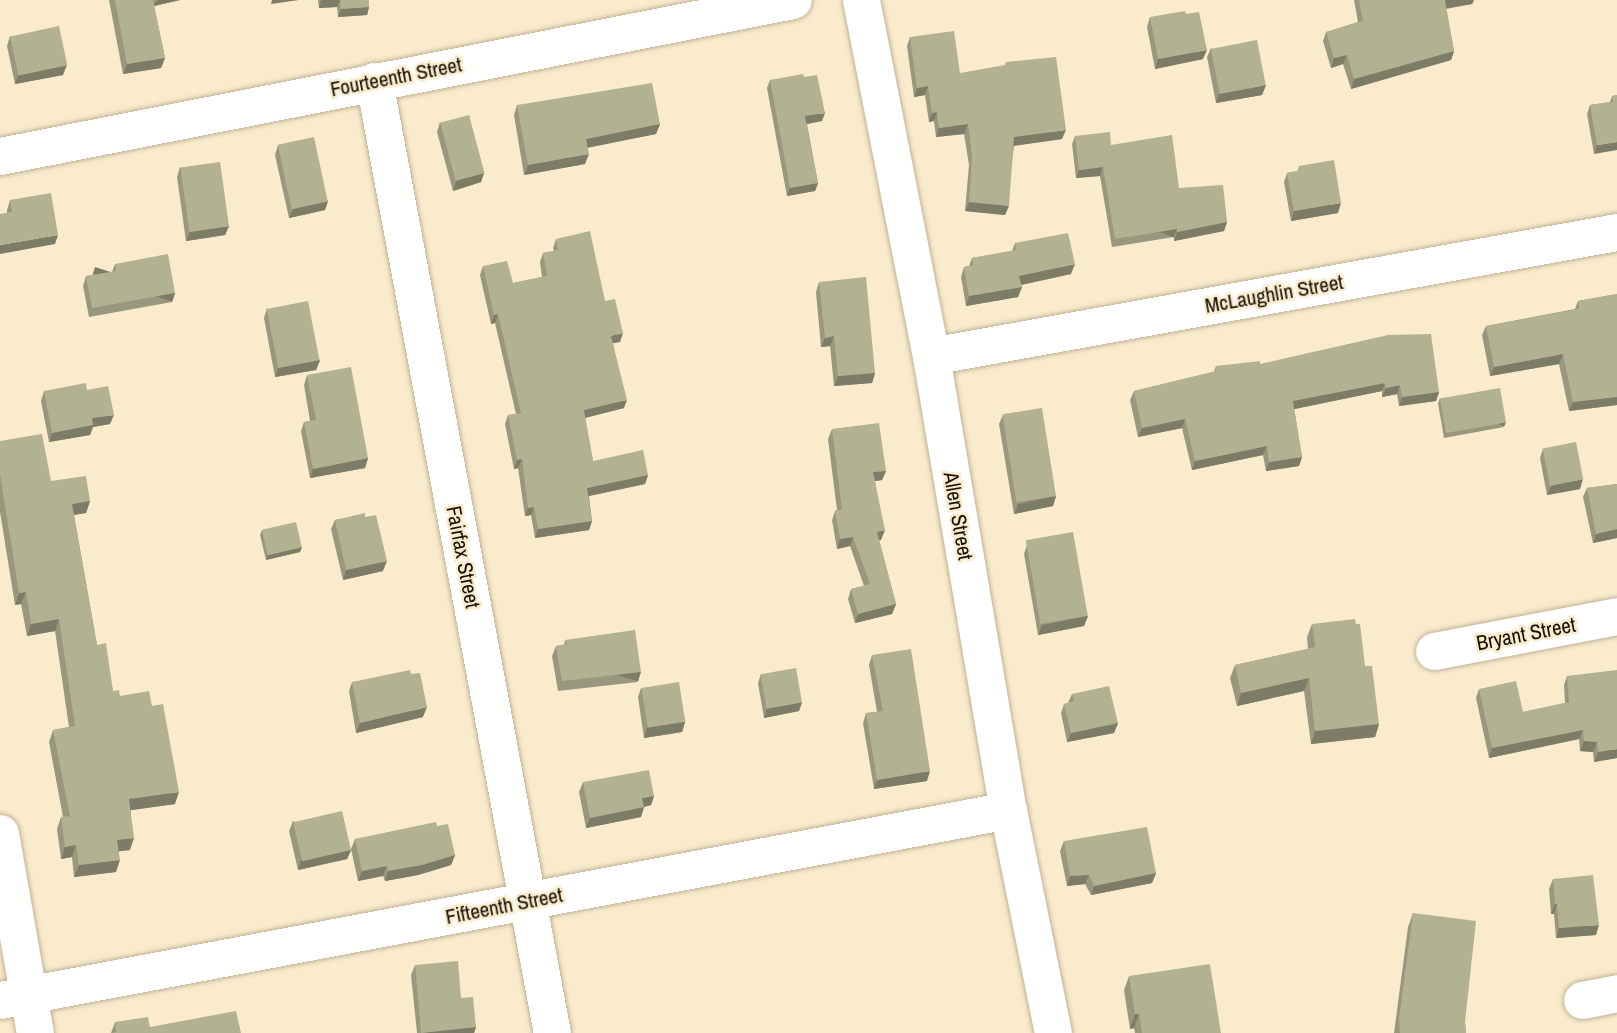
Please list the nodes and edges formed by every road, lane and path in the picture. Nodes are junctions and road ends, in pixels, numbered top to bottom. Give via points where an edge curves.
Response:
1 (793, 0) edge
2 (861, 0) edge
3 (374, 81) junction
4 (0, 156) edge
5 (1617, 232) edge
6 (931, 356) junction
7 (1617, 616) edge
8 (1434, 651) dead end
9 (1008, 810) junction
10 (0, 833) edge
11 (528, 901) junction
12 (1617, 993) edge
13 (14, 998) edge
14 (1582, 1000) dead end
15 (35, 1033) edge
16 (552, 1033) edge
17 (1053, 1033) edge

1 - 3 street, Fourteenth Street
2 - 6 street, Allen Street
3 - 4 street, Fourteenth Street
3 - 11 street, Fairfax Street
5 - 6 street, McLaughlin Street
6 - 9 street, Allen Street
7 - 8 street, Bryant Street
9 - 11 street, Fifteenth Street
9 - 17 street, Allen Street
10 - 13 street
11 - 13 street, Fifteenth Street
11 - 16 street, Fairfax Street
12 - 14 street
13 - 15 street

